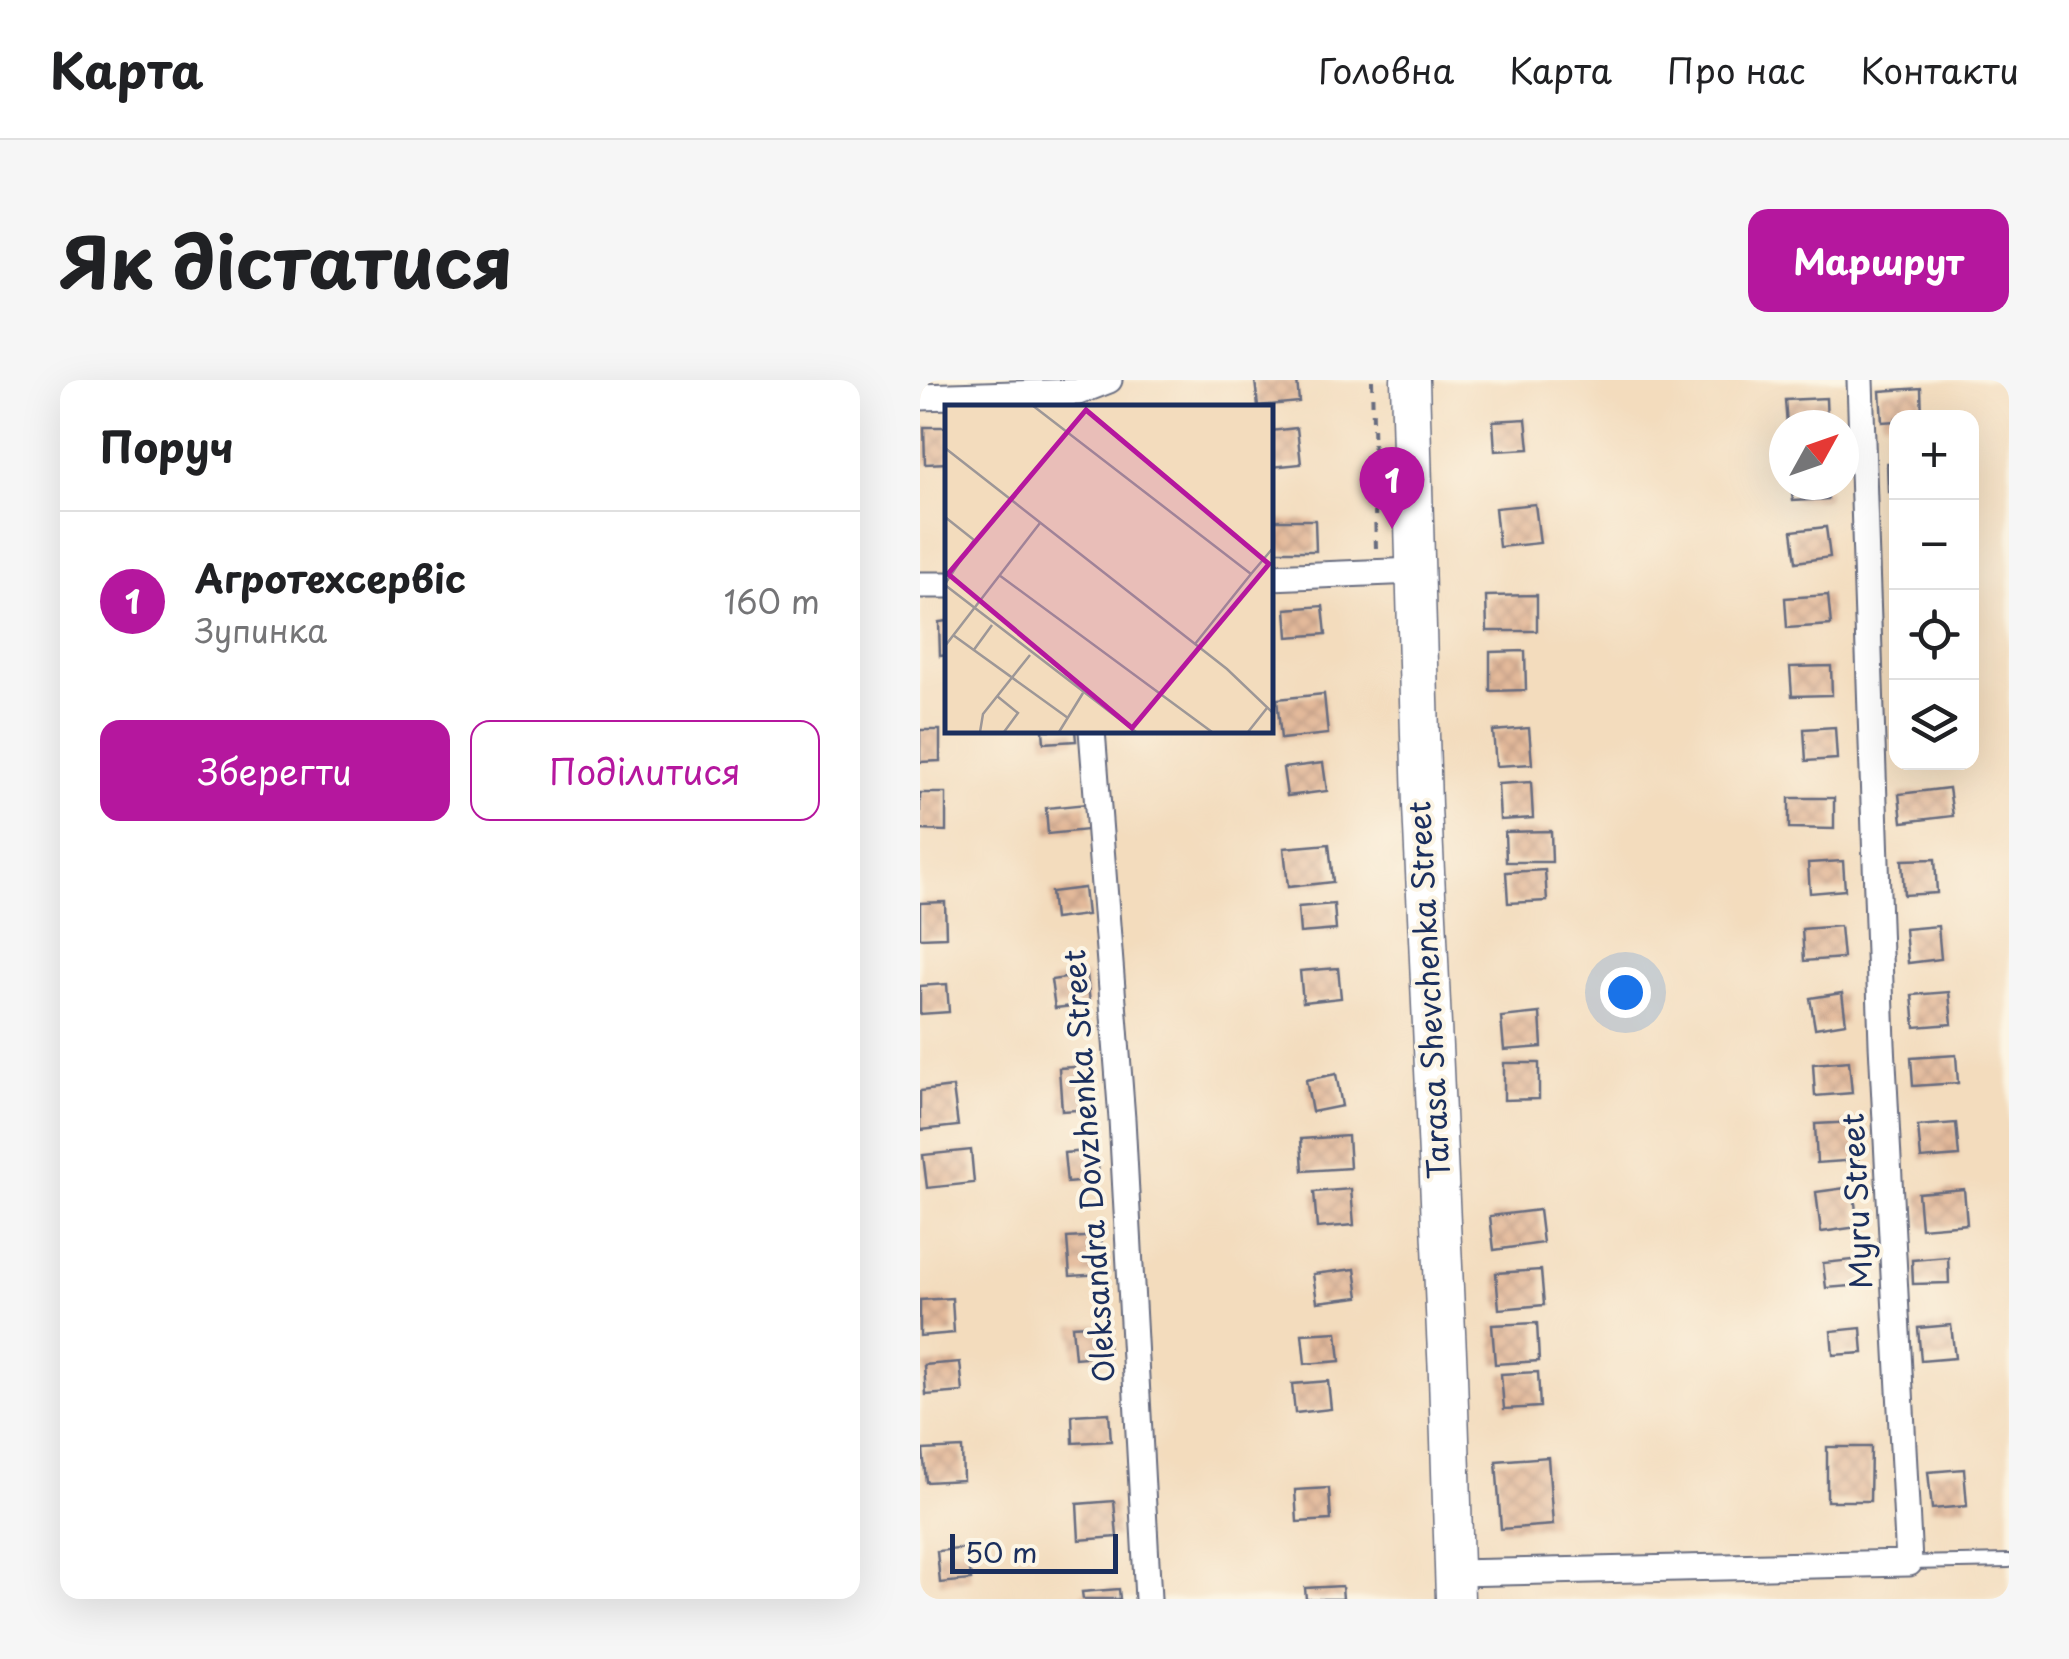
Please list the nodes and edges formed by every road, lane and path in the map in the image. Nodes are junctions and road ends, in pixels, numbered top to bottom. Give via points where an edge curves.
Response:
1 (1109, 380) edge
2 (1372, 380) edge
3 (1410, 380) edge
4 (1860, 380) edge
5 (920, 397) edge
6 (1416, 571) junction
7 (1376, 572) junction
8 (1272, 577) edge
9 (1092, 732) edge
10 (2009, 1561) edge
11 (1909, 1563) junction
12 (1455, 1586) edge
13 (1148, 1599) edge

1 - 5 street via 1078,392
2 - 7 path
3 - 6 street, Tarasa Shevchenka Street
4 - 11 street, Myru Street via 1882,1044
6 - 7 street
6 - 12 street, Tarasa Shevchenka Street
7 - 8 street
9 - 13 street, Oleksandra Dovzhenka Street
10 - 11 lane
11 - 12 street

